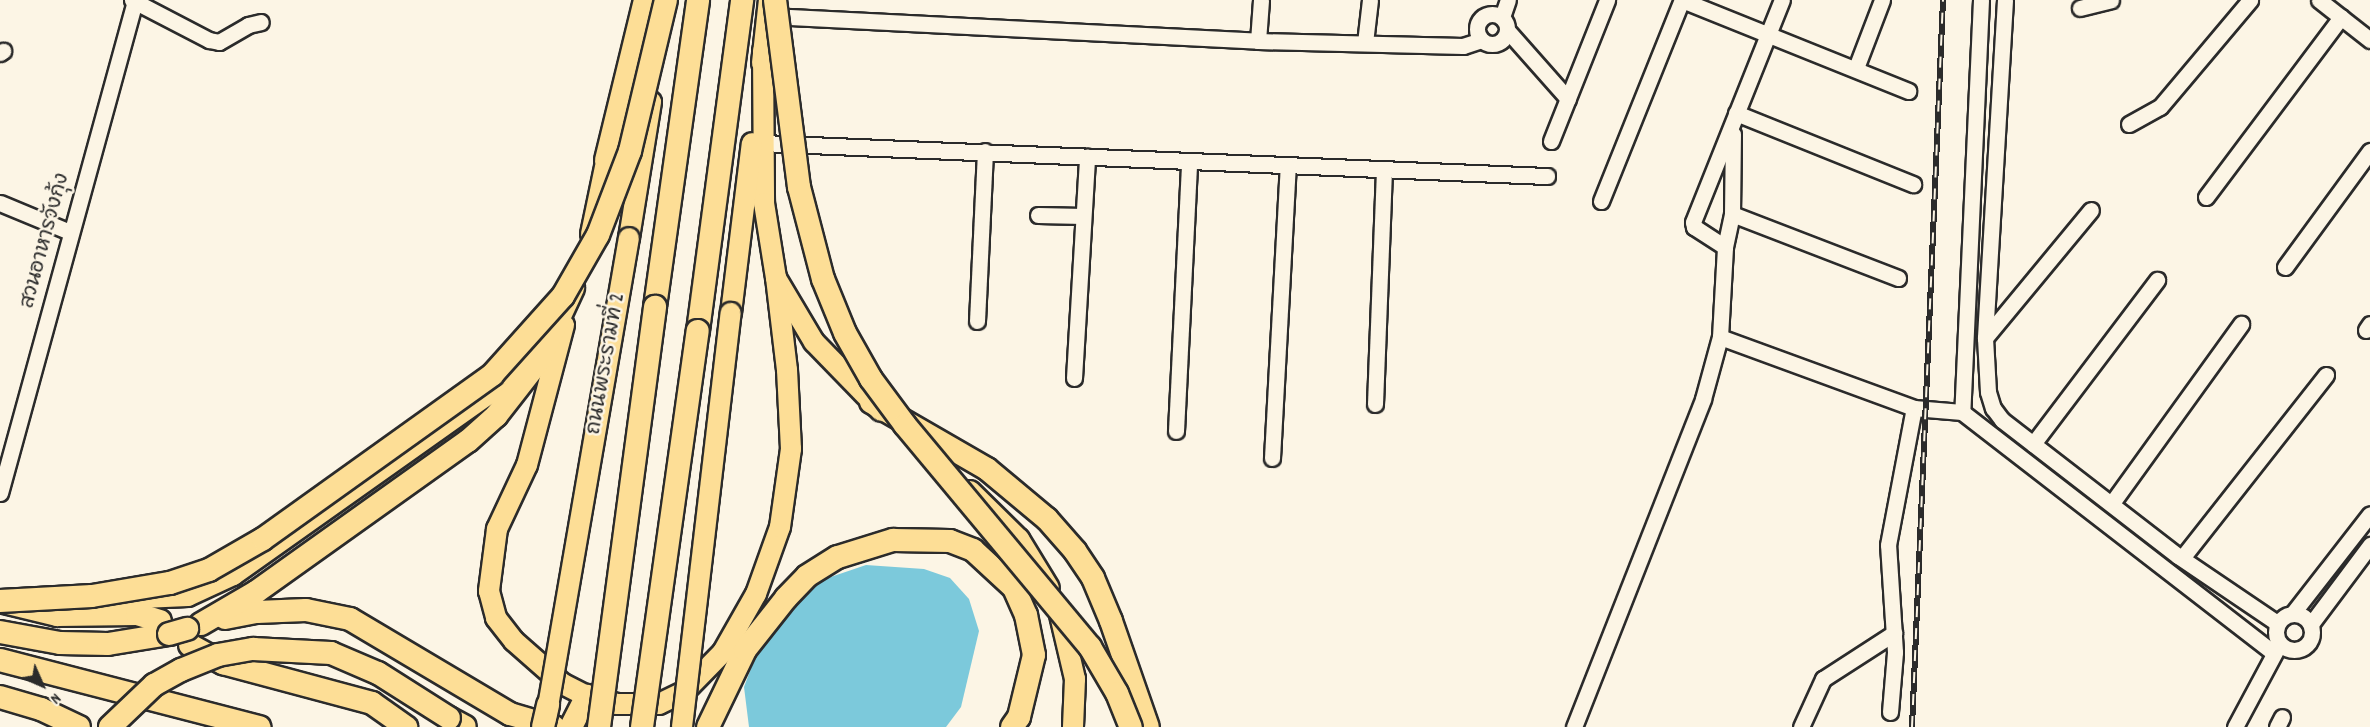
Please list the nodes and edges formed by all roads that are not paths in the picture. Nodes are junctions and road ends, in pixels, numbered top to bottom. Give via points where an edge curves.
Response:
1 (644, 0) edge
2 (665, 0) edge
3 (698, 0) edge
4 (742, 0) edge
5 (1261, 0) edge
6 (1370, 0) edge
7 (1508, 0) edge
8 (1606, 0) edge
9 (1682, 0) edge
10 (1782, 0) edge
11 (1882, 0) edge
12 (1981, 0) edge
13 (2005, 0) edge
14 (2111, 0) edge
15 (2250, 0) edge
16 (2319, 0) edge
17 (133, 1) edge
18 (771, 5) edge
19 (2080, 9) dead end
20 (2341, 17) junction
21 (261, 22) dead end
22 (1504, 23) junction
23 (1768, 34) junction
24 (1481, 40) junction
25 (2370, 40) edge
26 (1258, 41) junction
27 (1365, 43) junction
28 (764, 51) junction
29 (1856, 68) junction
30 (1908, 91) dead end
31 (1568, 99) junction
32 (1735, 118) junction
33 (2129, 124) dead end
34 (1551, 141) dead end
35 (762, 142) junction
36 (609, 148) junction
37 (985, 151) junction
38 (2370, 151) edge
39 (1087, 156) junction
40 (1189, 162) junction
41 (1288, 166) junction
42 (1384, 169) junction
43 (1547, 176) dead end
44 (1913, 184) dead end
45 (2206, 197) dead end
46 (1601, 201) dead end
47 (0, 203) edge
48 (2091, 210) dead end
49 (1732, 214) junction
50 (1038, 215) dead end
51 (1083, 216) junction
52 (70, 232) junction
53 (1725, 247) junction
54 (2285, 267) dead end
55 (582, 269) junction
56 (776, 278) junction
57 (1898, 278) dead end
58 (2157, 280) dead end
59 (977, 321) dead end
60 (2241, 324) dead end
61 (1720, 337) junction
62 (1985, 338) junction
63 (2326, 375) dead end
64 (1074, 378) dead end
65 (871, 402) junction
66 (1375, 404) dead end
67 (1914, 408) junction
68 (1962, 412) junction
69 (1176, 431) dead end
70 (2033, 444) junction
71 (1272, 459) dead end
72 (0, 493) edge
73 (2112, 503) junction
74 (2370, 514) edge
75 (2370, 545) edge
76 (2182, 558) junction
77 (0, 593) edge
78 (0, 600) edge
79 (2292, 613) junction
80 (2277, 623) junction
81 (2311, 624) junction
82 (181, 631) junction
83 (0, 632) edge
84 (1894, 633) junction
85 (2277, 649) junction
86 (0, 660) edge
87 (587, 696) junction
88 (0, 698) edge
89 (178, 705) junction
90 (1890, 712) dead end
91 (457, 722) edge
92 (547, 722) edge
93 (79, 727) edge
94 (110, 727) edge
95 (204, 727) edge
96 (260, 727) edge
97 (406, 727) edge
98 (571, 727) edge
99 (599, 727) edge
100 (642, 727) edge
101 (682, 727) edge
102 (708, 727) edge
103 (1012, 727) edge
104 (1073, 727) edge
105 (1131, 727) edge
106 (1148, 727) edge
107 (1574, 727) edge
108 (1801, 727) edge
109 (2235, 727) edge

1 - 36 main road
2 - 78 highway, bridge via 630,151 598,235 563,296 492,375 263,538 209,570 170,583 92,597
2 - 92 main road, ถนนพระรามที่ 2, bridge
3 - 99 highway, ถนนพระรามที่ 2, bridge
4 - 100 highway, bridge
5 - 26 street
6 - 27 street
7 - 22 street
8 - 31 street
9 - 23 street
9 - 46 street
10 - 23 street
11 - 29 street
12 - 68 street
13 - 62 street
14 - 19 street
15 - 33 street via 2160,107
16 - 20 street
17 - 21 street via 219,42
17 - 52 street, สวนอาหารวังกุ้ง
18 - 26 street
18 - 28 main road
18 - 105 highway, bridge via 799,187 823,279 845,333 871,379 905,425 1090,647 1117,693
20 - 25 street
20 - 45 street
22 - 24 street via 1500,42
22 - 24 street via 1491,13 1481,18 1477,27
22 - 31 street
23 - 29 street
23 - 32 street
24 - 27 street via 1463,46
26 - 27 street
28 - 35 main road
28 - 101 main road, bridge
29 - 30 street
31 - 34 street
32 - 44 street
32 - 49 street
32 - 53 street via 1693,222 1694,227
35 - 37 street
35 - 56 main road via 764,203
36 - 55 main road
36 - 77 main road via 579,257 549,321 516,369 468,410 212,588 188,596 100,600
37 - 39 street
37 - 59 street
38 - 54 street
39 - 40 street
39 - 51 street
40 - 41 street
40 - 69 street
41 - 42 street
41 - 71 street
42 - 43 street
42 - 66 street
47 - 52 street
48 - 62 street
49 - 53 street
49 - 57 street
50 - 51 street
51 - 64 street
52 - 72 street, สวนอาหารวังกุ้ง
53 - 61 street
55 - 82 highway via 539,361 496,416 256,592
55 - 87 main road via 527,465 497,529 489,591 496,618 514,641 563,684
56 - 65 main road via 814,342
56 - 87 main road via 791,448 780,526 756,594 723,652 684,692 659,704 640,705
58 - 70 street
60 - 73 street
61 - 67 street
61 - 107 street via 1703,399
62 - 70 street via 1988,392 1993,408
63 - 76 street
65 - 104 main road via 978,498 1019,539 1033,560 1054,596 1068,638 1075,679
65 - 106 highway via 987,469 1047,519 1093,578
67 - 68 street
67 - 84 street via 1888,545
68 - 85 street
70 - 73 street
73 - 76 street
74 - 79 street
75 - 81 street
76 - 80 street
78 - 82 highway via 57,615 137,614
79 - 80 street
79 - 81 street
80 - 85 street
81 - 85 street via 2310,640 2305,647
82 - 83 highway via 108,644 69,644
82 - 92 highway via 280,610 306,610 350,619 510,714
82 - 97 highway via 223,663 372,703
84 - 90 street
84 - 108 street via 1823,679
85 - 109 street
86 - 89 highway
87 - 98 highway
88 - 93 highway via 41,709
89 - 95 highway
89 - 96 highway
91 - 94 highway, bridge via 378,673 331,653 253,649 218,655 154,685
102 - 103 highway via 745,650 807,576 838,556 893,540 950,542 973,550 1014,588 1026,615 1034,655 1019,717

